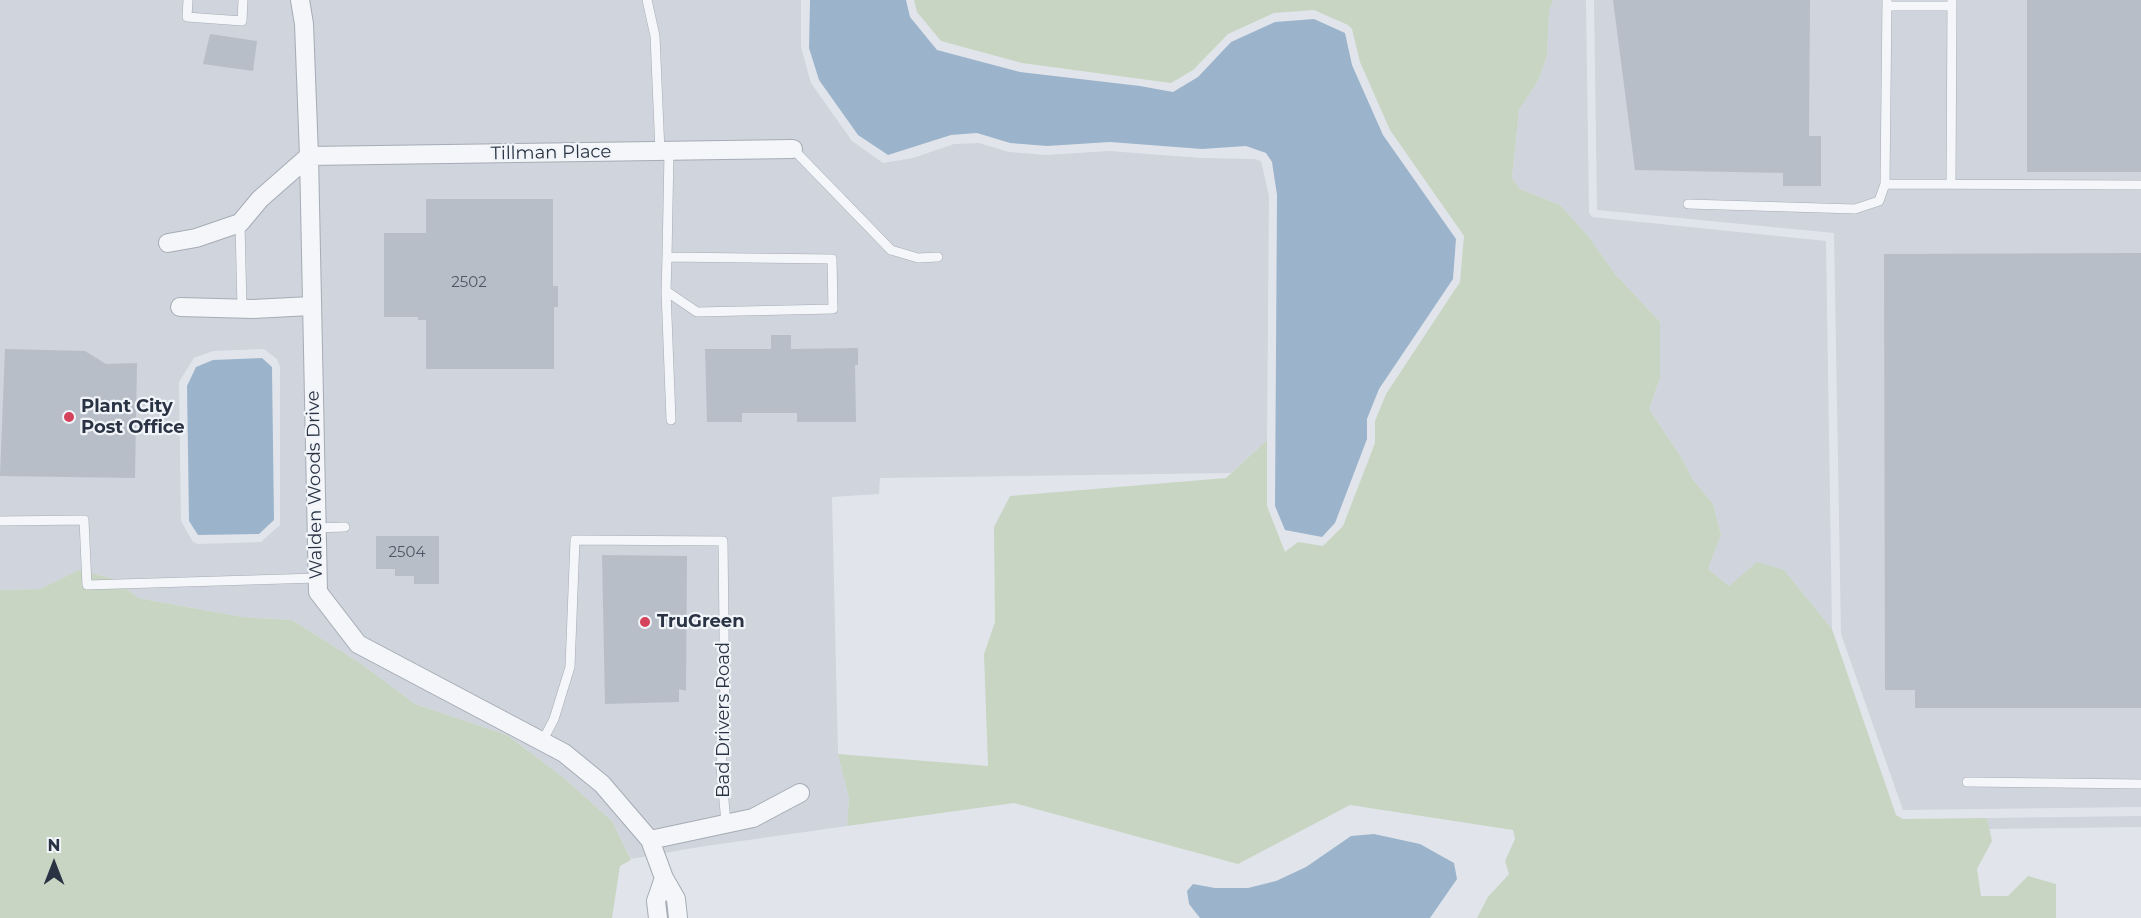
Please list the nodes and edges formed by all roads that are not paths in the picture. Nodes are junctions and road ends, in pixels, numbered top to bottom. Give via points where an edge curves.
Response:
1 (188, 0) edge
2 (243, 0) edge
3 (300, 0) edge
4 (309, 0) edge
5 (647, 0) edge
6 (1887, 3) edge
7 (1952, 3) edge
8 (304, 24) junction
9 (793, 149) joint
10 (665, 152) junction
11 (309, 156) junction
12 (1885, 184) junction
13 (1951, 184) junction
14 (2141, 185) edge
15 (1688, 204) dead end
16 (240, 223) junction
17 (168, 243) dead end
18 (667, 257) junction
19 (938, 257) dead end
20 (666, 291) junction
21 (311, 306) junction
22 (180, 308) dead end
23 (242, 309) junction
24 (671, 420) dead end
25 (0, 521) edge
26 (345, 527) dead end
27 (315, 528) junction
28 (316, 578) junction
29 (542, 742) junction
30 (1967, 782) dead end
31 (2141, 784) edge
32 (800, 793) dead end
33 (726, 823) junction
34 (650, 840) junction
35 (664, 878) junction
36 (658, 918) edge
37 (678, 918) edge

1 - 2 lane via 187,17 242,21
3 - 8 street, Walden Woods Drive
4 - 8 street, Walden Woods Drive
5 - 10 lane via 655,36
6 - 7 lane
6 - 12 lane
7 - 13 lane
8 - 11 street, Walden Woods Drive
9 - 10 street, Tillman Place
9 - 19 lane via 891,250 918,258
10 - 11 street, Tillman Place
10 - 18 lane
11 - 16 street via 260,199
11 - 21 street, Walden Woods Drive
12 - 13 lane
12 - 15 lane via 1879,201 1855,209
13 - 14 lane
16 - 17 street
16 - 23 lane
18 - 20 lane
18 - 20 lane via 832,259 833,309 697,312
20 - 24 lane
21 - 23 street
21 - 27 street, Walden Woods Drive
22 - 23 street
25 - 28 lane via 84,520 87,585
26 - 27 lane
27 - 28 street, Walden Woods Drive
28 - 29 street, Walden Woods Drive via 318,592 358,644
29 - 33 lane, Bad Drivers Road via 554,719 570,667 575,540 723,541 725,716 721,767
29 - 34 street, Walden Woods Drive via 564,753 603,784
30 - 31 lane
32 - 33 street via 753,818
33 - 34 street
34 - 35 street, Walden Woods Drive
35 - 36 street via 656,901
35 - 37 street, Walden Woods Drive via 676,899

